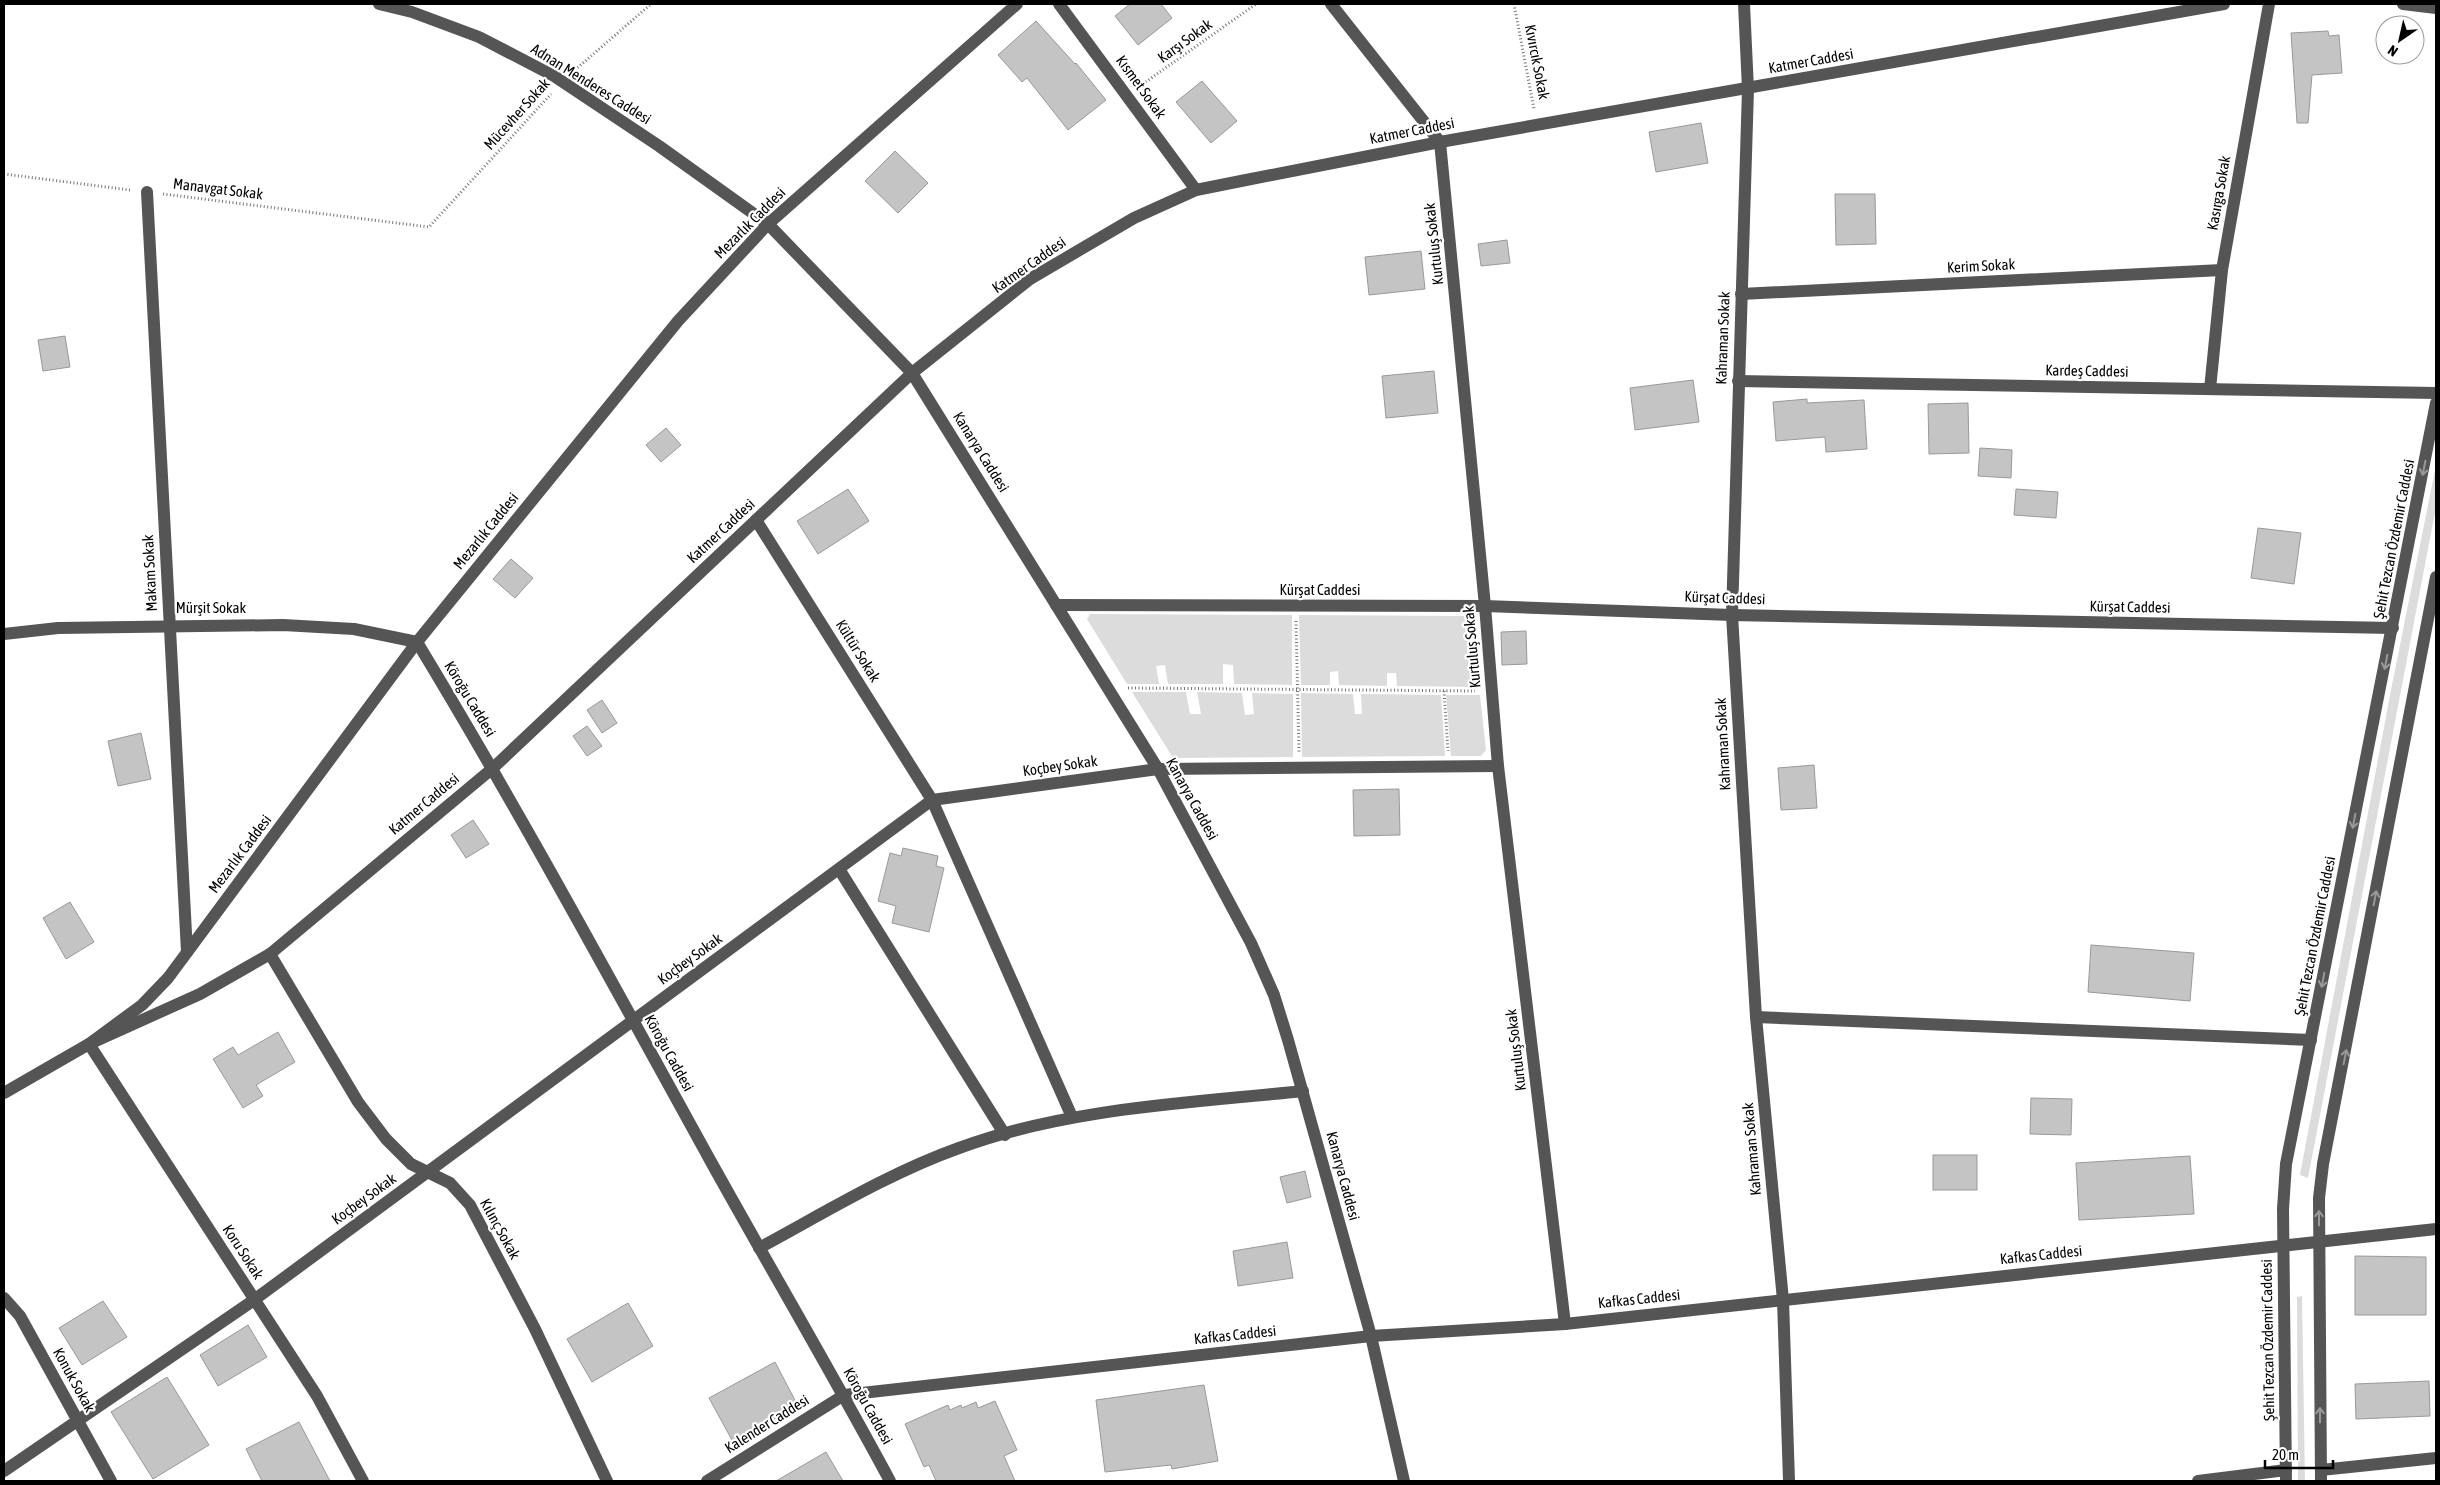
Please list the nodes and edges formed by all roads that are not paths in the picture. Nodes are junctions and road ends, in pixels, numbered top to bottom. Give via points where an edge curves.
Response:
1 (379, 4) edge
2 (1017, 4) edge
3 (1058, 4) edge
4 (1331, 4) edge
5 (1744, 4) edge
6 (2224, 4) edge
7 (2269, 4) edge
8 (2403, 4) edge
9 (2436, 8) edge
10 (1748, 89) junction
11 (1440, 142) junction
12 (1196, 190) junction
13 (147, 192) road end
14 (768, 224) junction
15 (2222, 270) junction
16 (1741, 294) junction
17 (912, 373) junction
18 (1738, 381) junction
19 (2210, 389) junction
20 (2436, 392) edge
21 (2436, 403) edge
22 (756, 520) junction
23 (2436, 577) edge
24 (1056, 605) junction
25 (1485, 606) junction
26 (1732, 615) junction
27 (169, 625) junction
28 (2432, 625) edge
29 (2393, 628) junction
30 (4, 634) edge
31 (416, 642) junction
32 (1498, 766) junction
33 (493, 768) junction
34 (1158, 769) junction
35 (932, 800) junction
36 (839, 869) junction
37 (187, 952) junction
38 (270, 954) junction
39 (1756, 1017) junction
40 (633, 1021) junction
41 (2311, 1040) junction
42 (90, 1044) junction
43 (1303, 1091) junction
44 (4, 1094) edge
45 (1072, 1116) junction
46 (1005, 1135) junction
47 (428, 1172) junction
48 (2436, 1228) edge
49 (2319, 1241) junction
50 (2283, 1245) junction
51 (759, 1248) junction
52 (4, 1298) edge
53 (254, 1300) junction
54 (1783, 1300) junction
55 (1565, 1324) junction
56 (1371, 1336) junction
57 (844, 1395) junction
58 (77, 1421) junction
59 (2436, 1458) edge
60 (4, 1471) edge
61 (2286, 1476) edge
62 (2321, 1476) edge
63 (111, 1481) edge
64 (363, 1481) edge
65 (607, 1481) edge
66 (708, 1481) edge
67 (890, 1481) edge
68 (1404, 1481) edge
69 (1789, 1481) edge
70 (2198, 1481) edge

1 - 14 street, Adnan Menderes Caddesi via 412,12 478,36 562,82
2 - 14 street, Mezarlık Caddesi
3 - 12 street, Kısmet Sokak
4 - 11 street
5 - 10 street, Kahraman Sokak
6 - 10 street, Katmer Caddesi
7 - 15 street, Kasırga Sokak
8 - 9 street
10 - 11 street, Katmer Caddesi
10 - 16 street, Kahraman Sokak
11 - 12 street, Katmer Caddesi
11 - 25 street, Kurtuluş Sokak
12 - 17 street, Katmer Caddesi via 1134,218 1030,280
13 - 27 street, Makam Sokak
14 - 17 street, Kanarya Caddesi
14 - 31 street, Mezarlık Caddesi via 678,321
15 - 16 street, Kerim Sokak
15 - 19 street, Kasırga Sokak
16 - 18 street, Kahraman Sokak
17 - 22 street, Katmer Caddesi
17 - 24 street, Kanarya Caddesi
18 - 19 street, Kardeş Caddesi
18 - 26 street, Kahraman Sokak
19 - 20 street, Kardeş Caddesi
21 -> 29 street, Şehit Tezcan Özdemir Caddesi
22 - 33 street, Katmer Caddesi
22 - 35 street, Kültür Sokak
23 - 28 street
24 - 25 street, Kürşat Caddesi
24 - 34 street, Kanarya Caddesi
25 - 26 street, Kürşat Caddesi
25 - 32 street, Kurtuluş Sokak
26 - 29 street, Kürşat Caddesi
26 - 39 street, Kahraman Sokak
27 - 30 street, Mürşit Sokak via 58,628
27 - 31 street, Mürşit Sokak via 354,629
27 - 37 street, Makam Sokak
49 -> 28 street via 2323,1164
29 -> 41 street, Şehit Tezcan Özdemir Caddesi
31 - 33 street, Köroğu Caddesi
31 - 37 street, Mezarlık Caddesi
32 - 34 street, Koçbey Sokak
32 - 55 street, Kurtuluş Sokak
33 - 38 street, Katmer Caddesi
33 - 40 street, Köroğu Caddesi
34 - 35 street, Koçbey Sokak
34 - 43 street, Kanarya Caddesi via 1251,942 1274,996
35 - 36 street, Koçbey Sokak
35 - 45 street, Kültür Sokak
36 - 40 street, Koçbey Sokak
36 - 46 street
37 - 42 street, Mezarlık Caddesi via 142,1005
38 - 42 street, Katmer Caddesi via 200,994
38 - 47 street, Kılınç Sokak via 358,1102 411,1164
39 - 41 street
39 - 54 street, Kahraman Sokak
40 - 47 street, Koçbey Sokak
40 - 51 street, Köroğu Caddesi
41 - 50 street, Şehit Tezcan Özdemir Caddesi via 2286,1164
42 - 44 street, Mezarlık Caddesi
42 - 53 street, Koru Sokak
43 - 45 street
43 - 56 street, Kanarya Caddesi
45 - 46 street
46 - 51 street via 961,1147 910,1167
47 - 53 street, Koçbey Sokak
47 - 65 street, Kılınç Sokak via 450,1182 470,1205 535,1329
48 - 49 street, Kafkas Caddesi
49 - 50 street, Kafkas Caddesi
62 -> 49 street
50 - 54 street, Kafkas Caddesi
50 - 61 street, Şehit Tezcan Özdemir Caddesi
51 - 57 street, Köroğu Caddesi
52 - 58 street, Konuk Sokak via 20,1316
53 - 58 street, Koçbey Sokak
53 - 64 street, Koru Sokak via 316,1396
54 - 55 street, Kafkas Caddesi
54 - 69 street, Kahraman Sokak
55 - 56 street, Kafkas Caddesi
56 - 57 street, Kafkas Caddesi
56 - 68 street, Kanarya Caddesi
57 - 66 street, Kalender Caddesi
57 - 67 street, Köroğu Caddesi
58 - 60 street, Koçbey Sokak
58 - 63 street, Konuk Sokak
59 - 62 street
61 - 70 street

